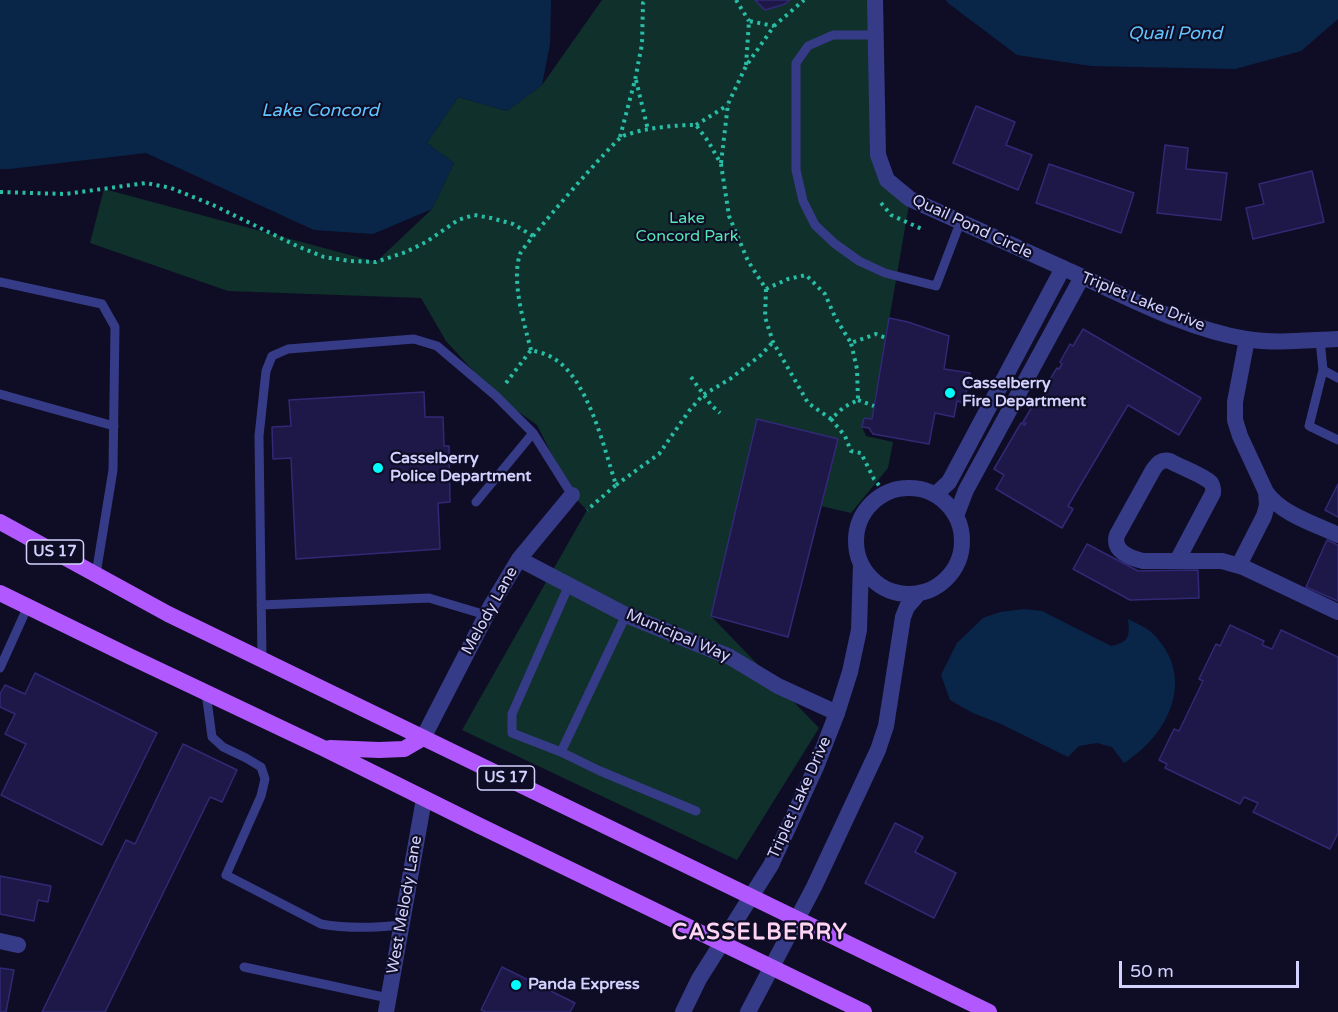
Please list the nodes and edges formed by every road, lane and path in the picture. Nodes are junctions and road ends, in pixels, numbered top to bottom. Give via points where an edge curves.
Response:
1 (645, 0) edge
2 (735, 0) edge
3 (804, 0) edge
4 (875, 0) edge
5 (749, 21) junction
6 (774, 26) junction
7 (876, 35) junction
8 (746, 66) junction
9 (636, 80) junction
10 (728, 104) junction
11 (696, 125) junction
12 (648, 130) junction
13 (620, 137) junction
14 (721, 164) junction
15 (0, 192) edge
16 (960, 223) junction
17 (533, 236) junction
18 (1063, 268) junction
19 (1082, 277) junction
20 (0, 282) edge
21 (766, 288) junction
22 (886, 338) dead end
23 (1247, 339) junction
24 (1338, 339) edge
25 (1320, 340) junction
26 (773, 342) junction
27 (851, 343) junction
28 (531, 350) junction
29 (1323, 369) junction
30 (691, 377) dead end
31 (1338, 378) edge
32 (0, 394) edge
33 (703, 395) junction
34 (496, 396) junction
35 (858, 400) junction
36 (874, 406) dead end
37 (720, 413) dead end
38 (831, 419) junction
39 (114, 426) junction
40 (533, 433) junction
41 (1338, 440) edge
42 (616, 485) junction
43 (882, 489) dead end
44 (1266, 492) junction
45 (936, 494) junction
46 (476, 502) dead end
47 (575, 503) junction
48 (956, 516) junction
49 (0, 522) edge
50 (8, 528) edge
51 (1338, 535) edge
52 (519, 559) junction
53 (1177, 561) junction
54 (861, 564) junction
55 (1239, 565) junction
56 (96, 574) junction
57 (569, 585) junction
58 (0, 593) edge
59 (919, 593) junction
60 (261, 605) junction
61 (28, 606) junction
62 (1338, 612) edge
63 (486, 615) junction
64 (626, 615) junction
65 (262, 660) junction
66 (0, 668) edge
67 (207, 693) junction
68 (837, 713) junction
69 (423, 738) junction
70 (323, 748) junction
71 (561, 752) junction
72 (424, 798) junction
73 (696, 811) dead end
74 (751, 897) junction
75 (797, 919) junction
76 (401, 925) junction
77 (0, 941) edge
78 (722, 943) junction
79 (18, 945) dead end
80 (244, 967) dead end
81 (771, 968) junction
82 (387, 1005) edge
83 (683, 1012) edge
84 (748, 1012) edge
85 (864, 1012) edge
86 (989, 1012) edge

1 - 9 path
2 - 5 path
3 - 6 path
4 - 7 street, Quail Pond Circle
5 - 6 path
5 - 8 path
6 - 8 path
7 - 16 street, Quail Pond Circle via 878,155 887,180 910,200
7 - 16 lane via 833,35 808,46 796,63 796,170 803,201 814,225 859,261 885,273 936,286
8 - 10 path
9 - 12 path
9 - 13 path
10 - 11 path
10 - 14 path
11 - 12 path
11 - 14 path
12 - 13 path
13 - 17 path
14 - 21 path via 729,216 748,261
15 - 17 path via 65,194 146,183 171,188 213,205 324,257 350,261 376,262 406,252 458,220 474,215 513,224
16 - 18 street, Quail Pond Circle
17 - 28 path via 520,254 517,278 520,310
18 - 19 street, Triplet Lake Drive
18 - 45 street, Triplet Lake Drive via 949,482
19 - 23 street, Triplet Lake Drive via 1177,318
19 - 48 street via 966,490
20 - 39 lane via 102,304 116,327
21 - 26 path via 765,317
21 - 27 path via 806,275 825,294
22 - 27 path via 876,334
23 - 25 street, Triplet Lake Drive
23 - 44 street via 1235,420
24 - 25 street, Triplet Lake Drive
25 - 29 lane
26 - 33 path via 747,367
26 - 38 path via 808,403
27 - 35 path
28 - 34 path
28 - 42 path via 553,358 572,375 591,409
29 - 31 lane
29 - 41 lane via 1309,426
30 - 33 path
32 - 39 lane
33 - 37 path
33 - 42 path via 659,454
34 - 40 lane
34 - 60 lane via 437,346 414,339 288,349 272,356 266,371 259,436
35 - 36 path
35 - 38 path via 844,406
38 - 43 path via 851,451 861,453
39 - 56 lane via 113,470
40 - 46 lane
40 - 47 lane
42 - 47 path via 588,510
44 - 51 street via 1285,510
44 - 55 street via 1266,513
45 - 48 street
45 - 54 street via 910,487 876,498 857,529 856,547
47 - 52 street, Melody Lane
48 - 59 street via 963,540 954,571 942,583
49 - 50 main road, US 17
50 - 56 main road, US 17
52 - 57 street, Municipal Way
52 - 63 street, Melody Lane
53 - 53 street via 1137,560 1119,550 1115,541 1153,470 1165,460 1206,480 1213,488
53 - 55 street
54 - 59 street via 882,587 896,593
54 - 68 street, Triplet Lake Drive via 859,630
55 - 62 street
56 - 65 main road, US 17
57 - 64 street, Municipal Way
57 - 71 lane via 512,714 512,733
58 - 61 main road
59 - 75 street via 906,607 903,617 886,726 878,750
60 - 63 lane via 429,598
60 - 65 lane
61 - 66 lane
61 - 67 main road
63 - 69 street, Melody Lane
64 - 68 street, Municipal Way via 730,657 778,686
64 - 71 lane
65 - 69 main road, US 17
67 - 70 main road
67 - 76 lane via 212,737 261,767 265,779 226,875 321,924 359,929
68 - 74 street, Triplet Lake Drive via 771,865
69 - 70 main road via 404,749
69 - 74 main road, US 17
70 - 72 main road
71 - 73 lane
72 - 76 street, West Melody Lane
72 - 78 main road
74 - 75 main road, US 17
74 - 78 street, Triplet Lake Drive
75 - 81 street
75 - 86 main road, US 17
76 - 82 street, West Melody Lane
77 - 79 street
78 - 81 main road
78 - 83 street, Triplet Lake Drive
80 - 82 lane
81 - 84 street
81 - 85 main road

